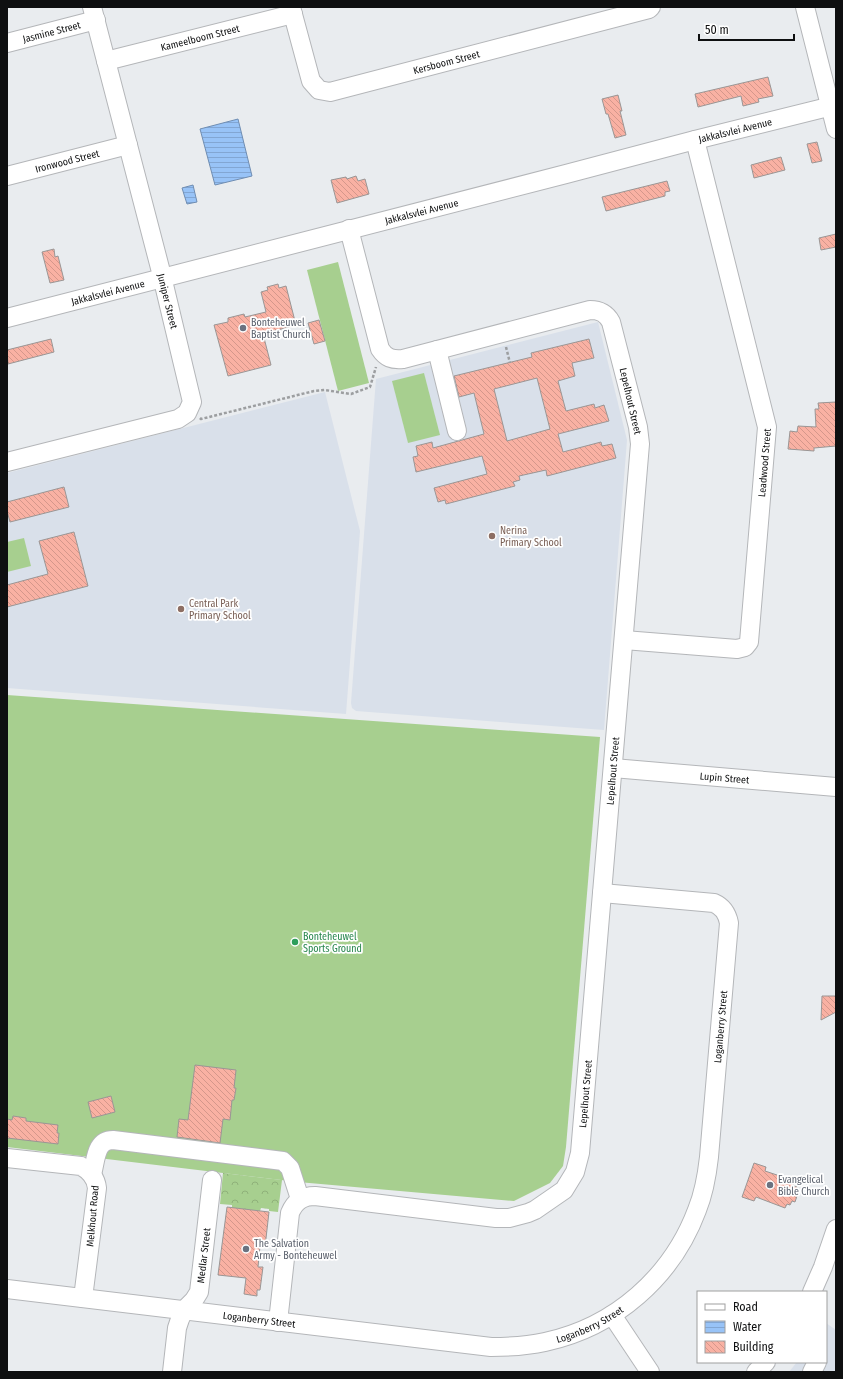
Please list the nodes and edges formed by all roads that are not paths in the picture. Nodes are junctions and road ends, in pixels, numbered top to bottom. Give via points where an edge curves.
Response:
1 (651, 7) edge
2 (805, 7) edge
3 (292, 10) edge
4 (94, 14) edge
5 (7, 43) edge
6 (106, 61) junction
7 (833, 106) edge
8 (836, 129) edge
9 (695, 140) junction
10 (128, 145) junction
11 (7, 176) edge
12 (349, 230) junction
13 (162, 278) junction
14 (7, 318) edge
15 (437, 350) junction
16 (458, 430) dead end
17 (7, 462) edge
18 (624, 640) junction
19 (613, 768) junction
20 (836, 787) edge
21 (602, 894) junction
22 (7, 1158) edge
23 (92, 1174) junction
24 (212, 1180) dead end
25 (300, 1199) junction
26 (836, 1228) edge
27 (7, 1289) edge
28 (812, 1291) edge
29 (83, 1298) junction
30 (184, 1310) junction
31 (612, 1315) junction
32 (278, 1322) junction
33 (765, 1363) edge
34 (816, 1363) edge
35 (172, 1372) edge
36 (650, 1372) edge
37 (756, 1372) edge
38 (812, 1372) edge

1 - 3 street, Kersboom Street via 330,92 319,90 311,81
2 - 7 street
3 - 6 street, Kameelboom Street
4 - 5 street, Jasmine Street
4 - 6 street, Juniper Street
6 - 10 street, Juniper Street
7 - 8 street
7 - 9 street, Jakkalsvlei Avenue
9 - 12 street, Jakkalsvlei Avenue
9 - 18 street, Leadwood Street via 767,427 749,642 745,647 737,649
10 - 11 street, Ironwood Street
10 - 13 street, Juniper Street
12 - 13 street, Jakkalsvlei Avenue
12 - 15 street, Lepelhout Street via 378,344 383,354 398,360
13 - 14 street, Jakkalsvlei Avenue
13 - 17 street, Juniper Street via 192,397 185,415 178,419
15 - 16 street
15 - 18 street, Lepelhout Street via 590,310 600,311 609,317 640,438
18 - 19 street, Lepelhout Street
19 - 20 street, Lupin Street
19 - 21 street, Lepelhout Street
21 - 25 street, Lepelhout Street via 580,1153 575,1172 564,1190 535,1210 508,1218 315,1196
21 - 31 street, Loganberry Street via 714,903 723,909 729,923 709,1157 703,1192 691,1226 663,1271 639,1295
22 - 23 street, Melkhout Road via 81,1166
23 - 25 street via 97,1150 106,1141 113,1140 283,1161 290,1168
23 - 29 street, Melkhout Road via 97,1188
24 - 30 street, Medlar Street via 199,1292
25 - 32 street via 290,1213
26 - 28 street
27 - 29 street, Loganberry Street
29 - 30 street, Loganberry Street
30 - 32 street, Loganberry Street
30 - 35 street, Medlar Street via 177,1328
31 - 32 street, Loganberry Street via 565,1337 509,1347
31 - 36 street
33 - 37 street
34 - 38 street

